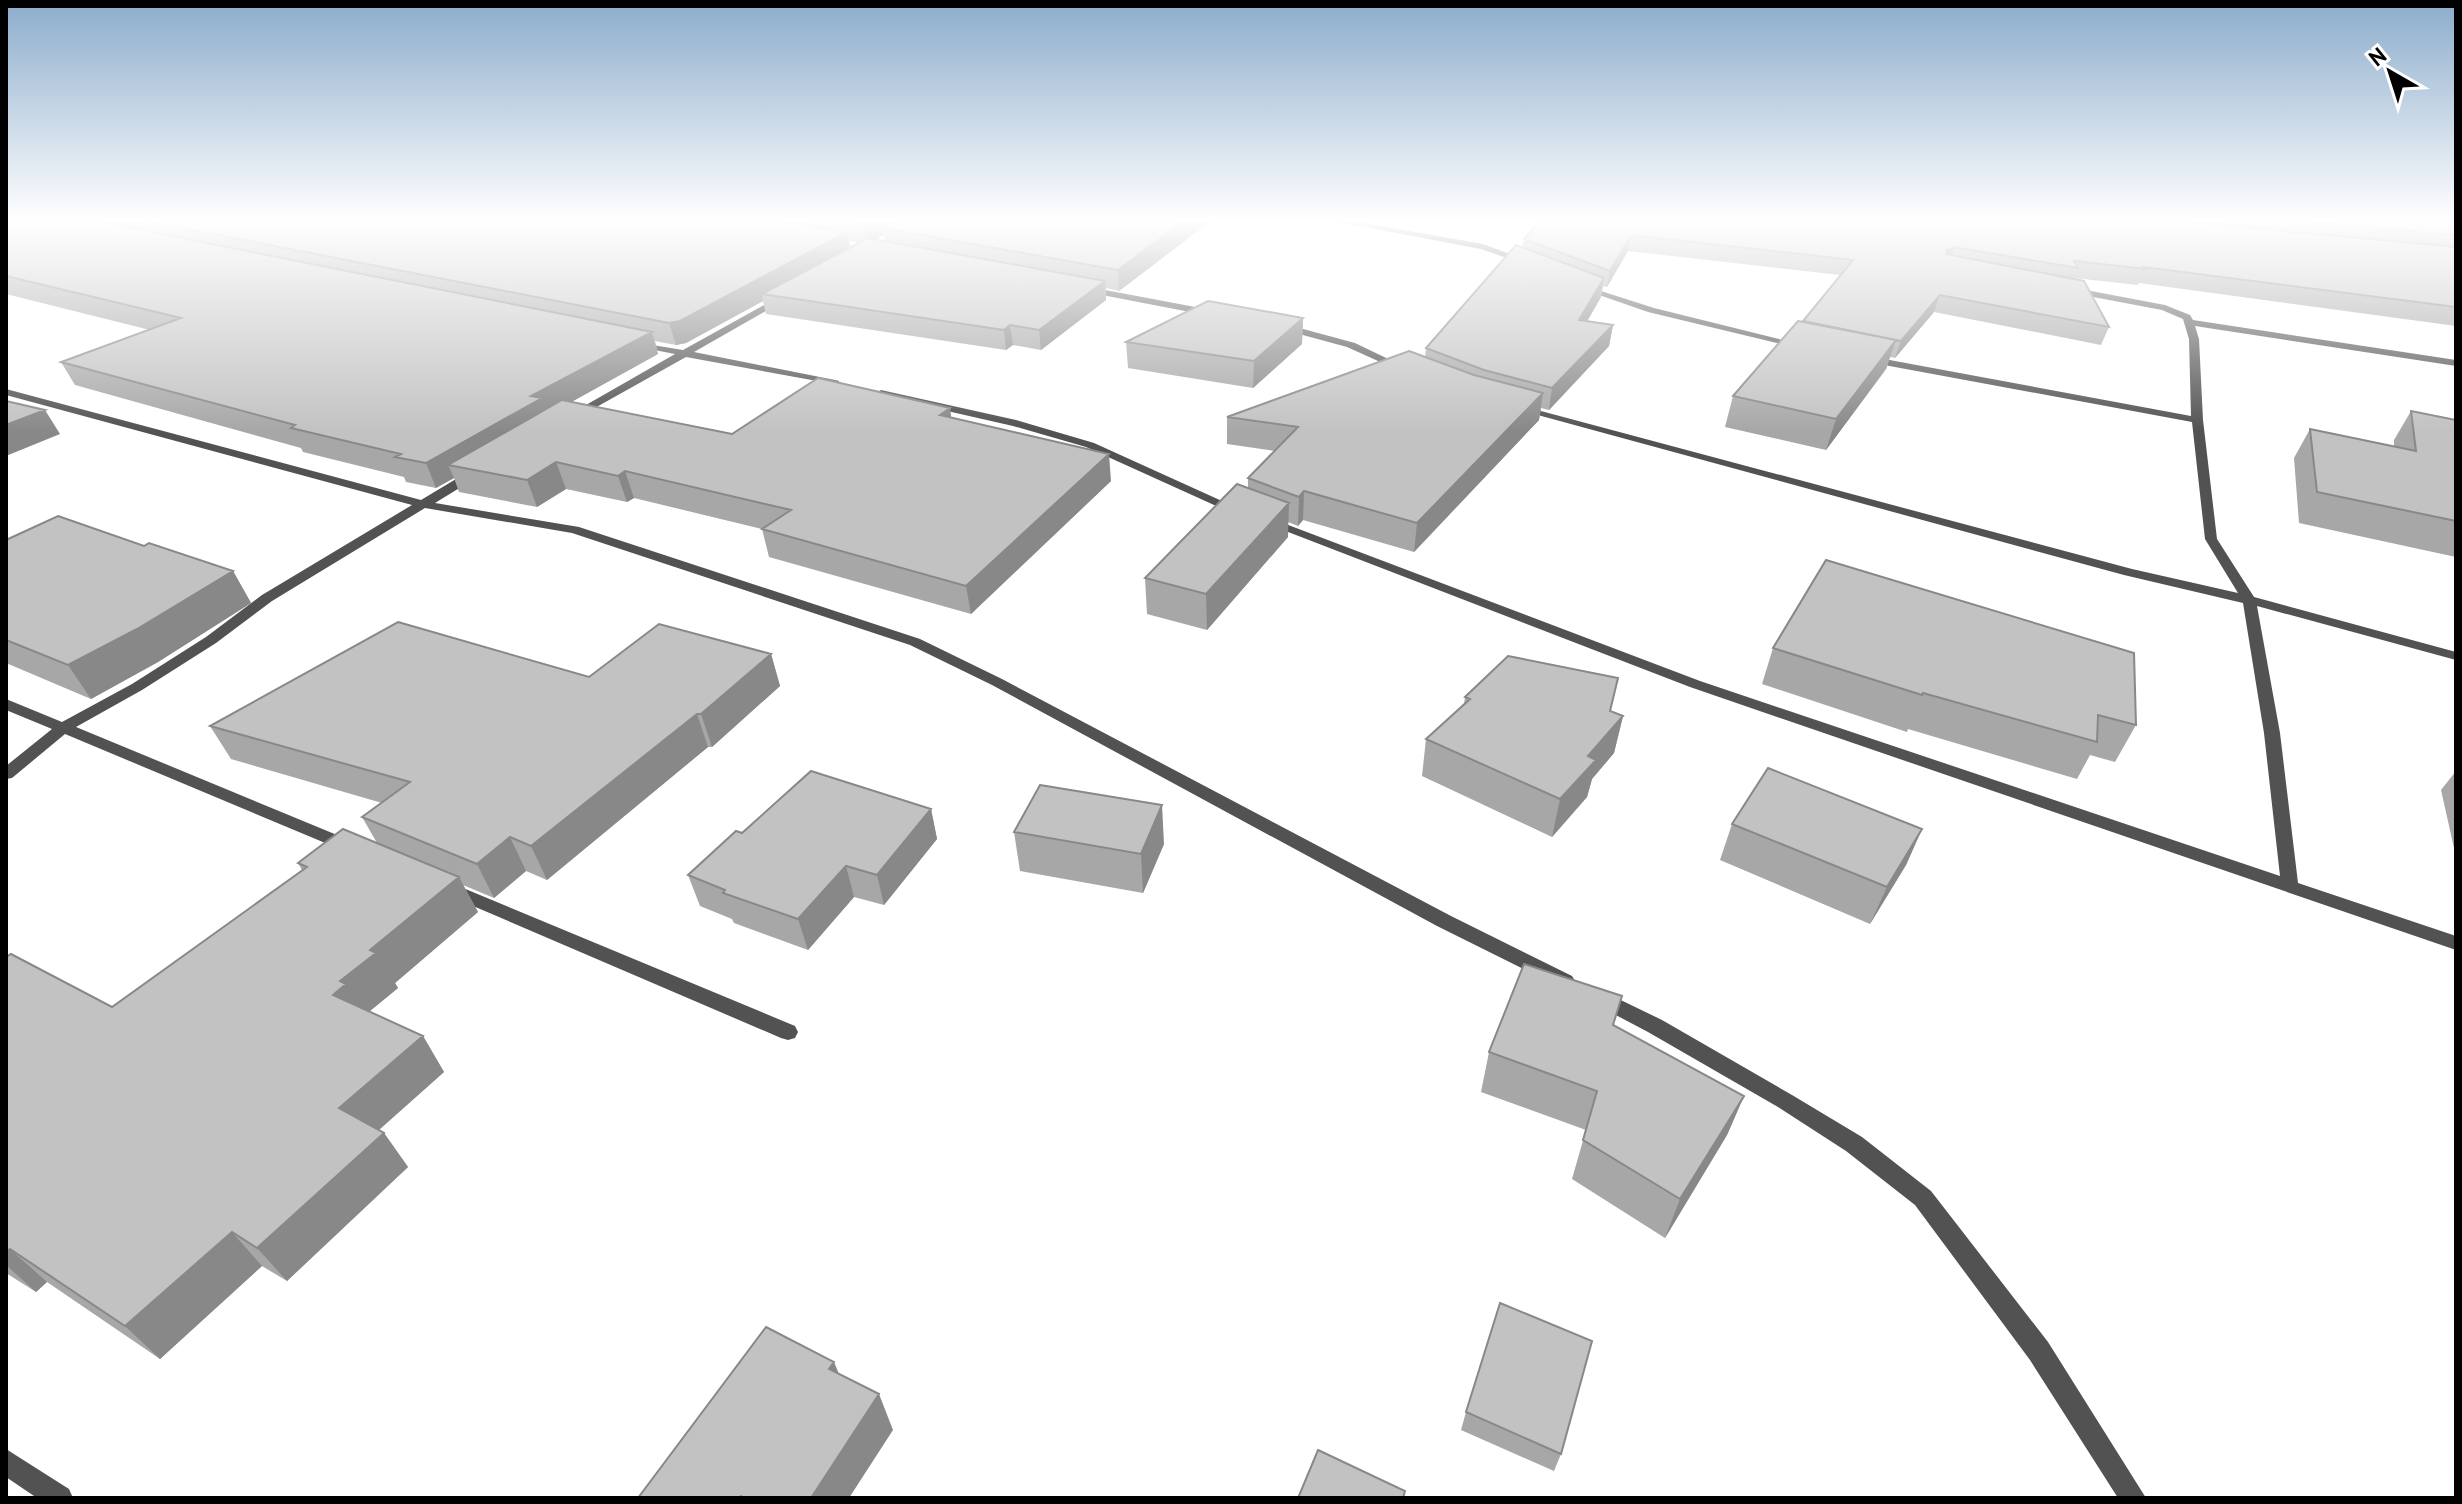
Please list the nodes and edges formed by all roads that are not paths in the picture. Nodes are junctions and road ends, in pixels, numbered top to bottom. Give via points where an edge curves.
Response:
1 (795, 291) edge
2 (1093, 291) edge
3 (1597, 291) edge
4 (2075, 291) edge
5 (1229, 317) edge
6 (2189, 322) junction
7 (1272, 325) edge
8 (623, 341) edge
9 (1811, 348) edge
10 (683, 352) junction
11 (1856, 357) edge
12 (2456, 363) edge
13 (1415, 375) edge
14 (848, 386) edge
15 (863, 389) edge
16 (6, 392) edge
17 (1503, 404) edge
18 (2197, 420) junction
19 (559, 424) edge
20 (490, 464) edge
21 (421, 504) junction
22 (2249, 600) junction
23 (2456, 656) edge
24 (6, 704) edge
25 (66, 726) junction
26 (6, 774) edge
27 (369, 855) edge
28 (427, 879) edge
29 (2290, 887) junction
30 (2456, 943) edge
31 (788, 1032) dead end
32 (6, 1462) edge
33 (60, 1498) edge
34 (2133, 1498) edge

1 - 10 street
2 - 5 street
3 - 9 street via 1651,310
4 - 6 street via 2165,308
6 - 12 street
6 - 18 street
7 - 13 street via 1351,345
8 - 10 street
10 - 14 street
10 - 19 street
11 - 18 street
15 - 29 street via 1090,445 1207,499 1695,684
16 - 21 street
17 - 22 street
18 - 22 street via 2211,539
20 - 21 street
21 - 25 street via 267,598 137,687
21 - 34 street via 574,530 915,642 1655,1026 1854,1144 1923,1198 2039,1351
22 - 23 street
22 - 29 street
24 - 25 street
25 - 26 street
25 - 27 street
28 - 31 street
29 - 30 street
32 - 33 street

